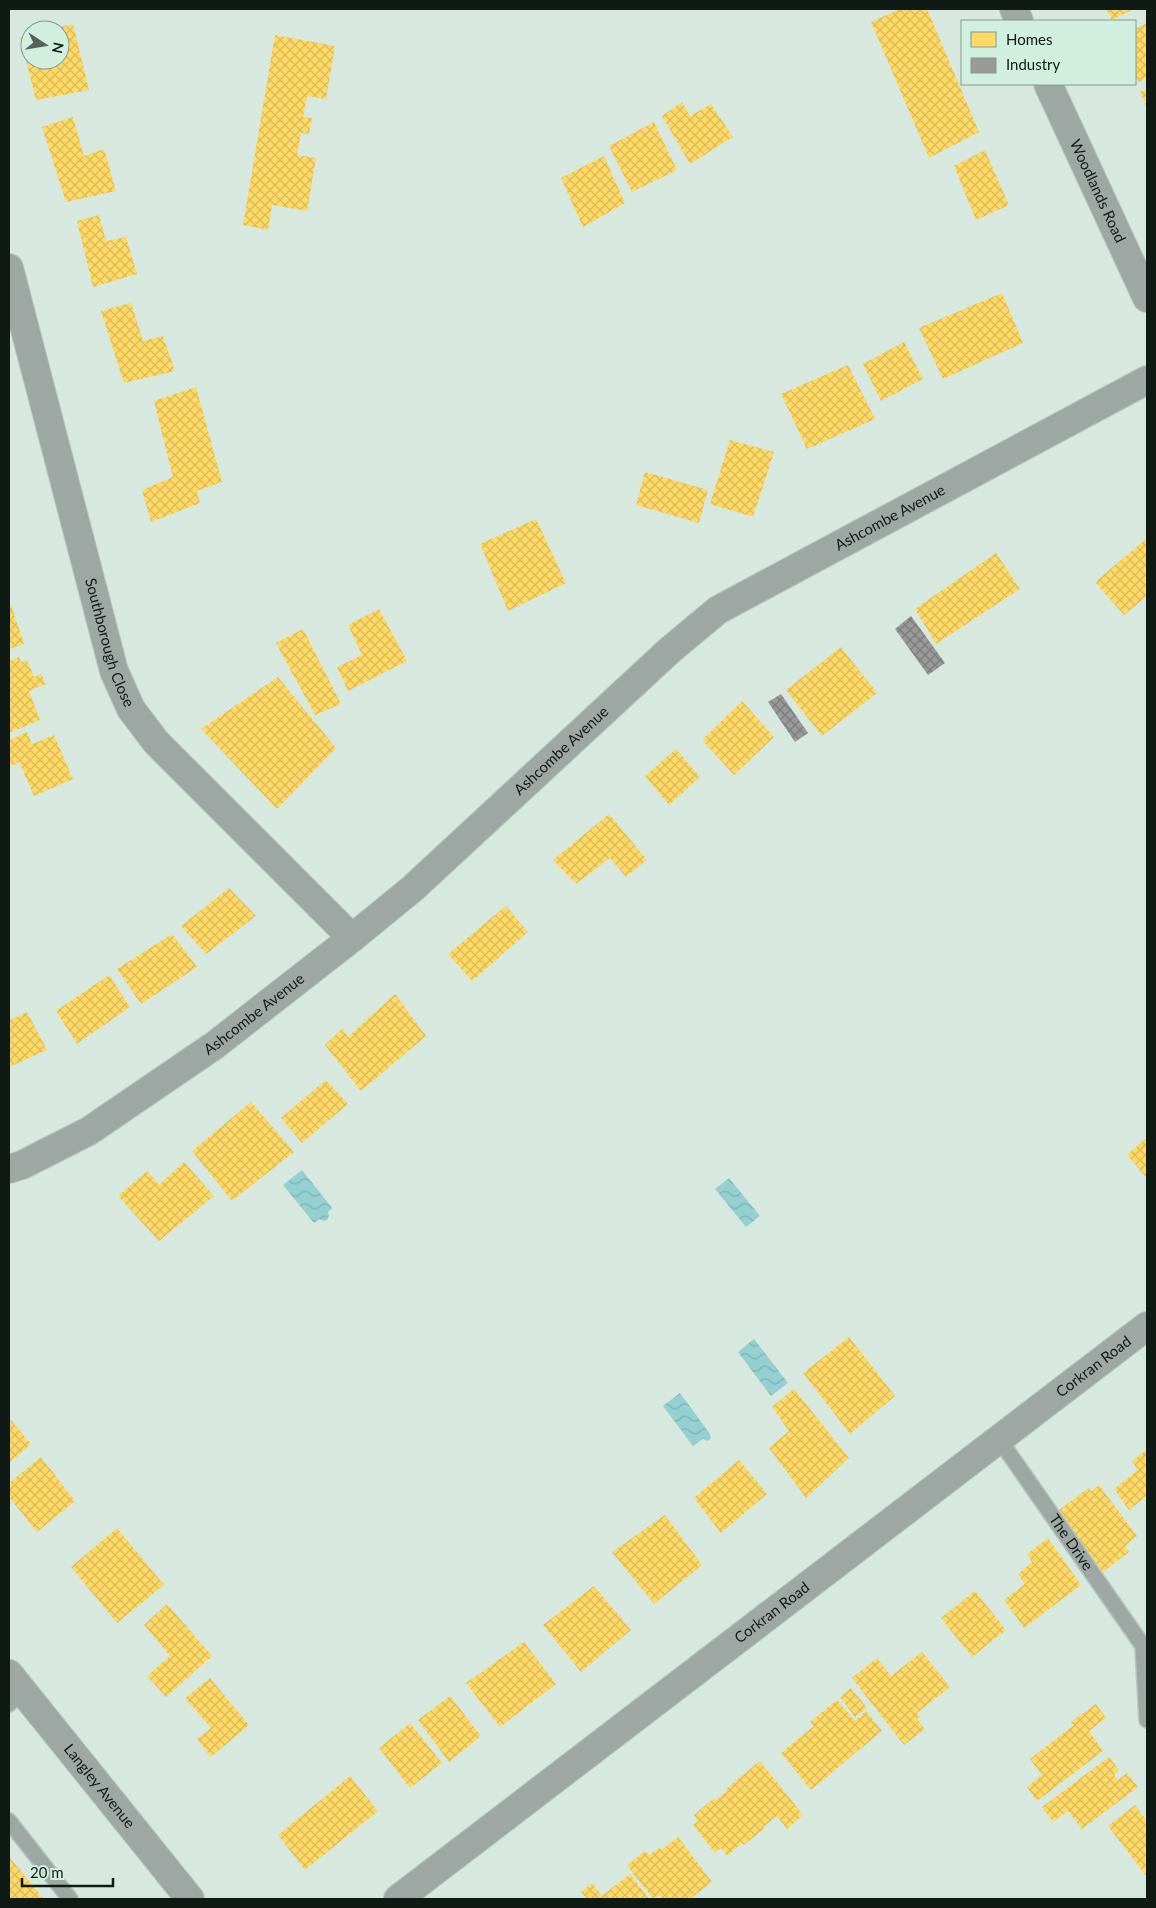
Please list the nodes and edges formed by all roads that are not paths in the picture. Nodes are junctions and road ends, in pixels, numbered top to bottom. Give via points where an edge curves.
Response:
1 (1048, 85) edge
2 (9, 268) edge
3 (1147, 298) edge
4 (1147, 380) edge
5 (352, 938) junction
6 (9, 1169) edge
7 (1147, 1326) edge
8 (999, 1439) junction
9 (13, 1689) edge
10 (1147, 1720) edge
11 (9, 1821) edge
12 (70, 1899) edge
13 (190, 1899) edge
14 (398, 1899) edge

1 - 3 street, Woodlands Road
2 - 5 street, Southborough Close via 114,671 132,709 156,742
4 - 5 street, Ashcombe Avenue via 718,610 670,650 412,889
5 - 6 street, Ashcombe Avenue via 215,1045 89,1131
7 - 8 street, Corkran Road
8 - 10 lane, The Drive via 1144,1646
8 - 14 street, Corkran Road
9 - 13 street, Langley Avenue
11 - 12 lane

